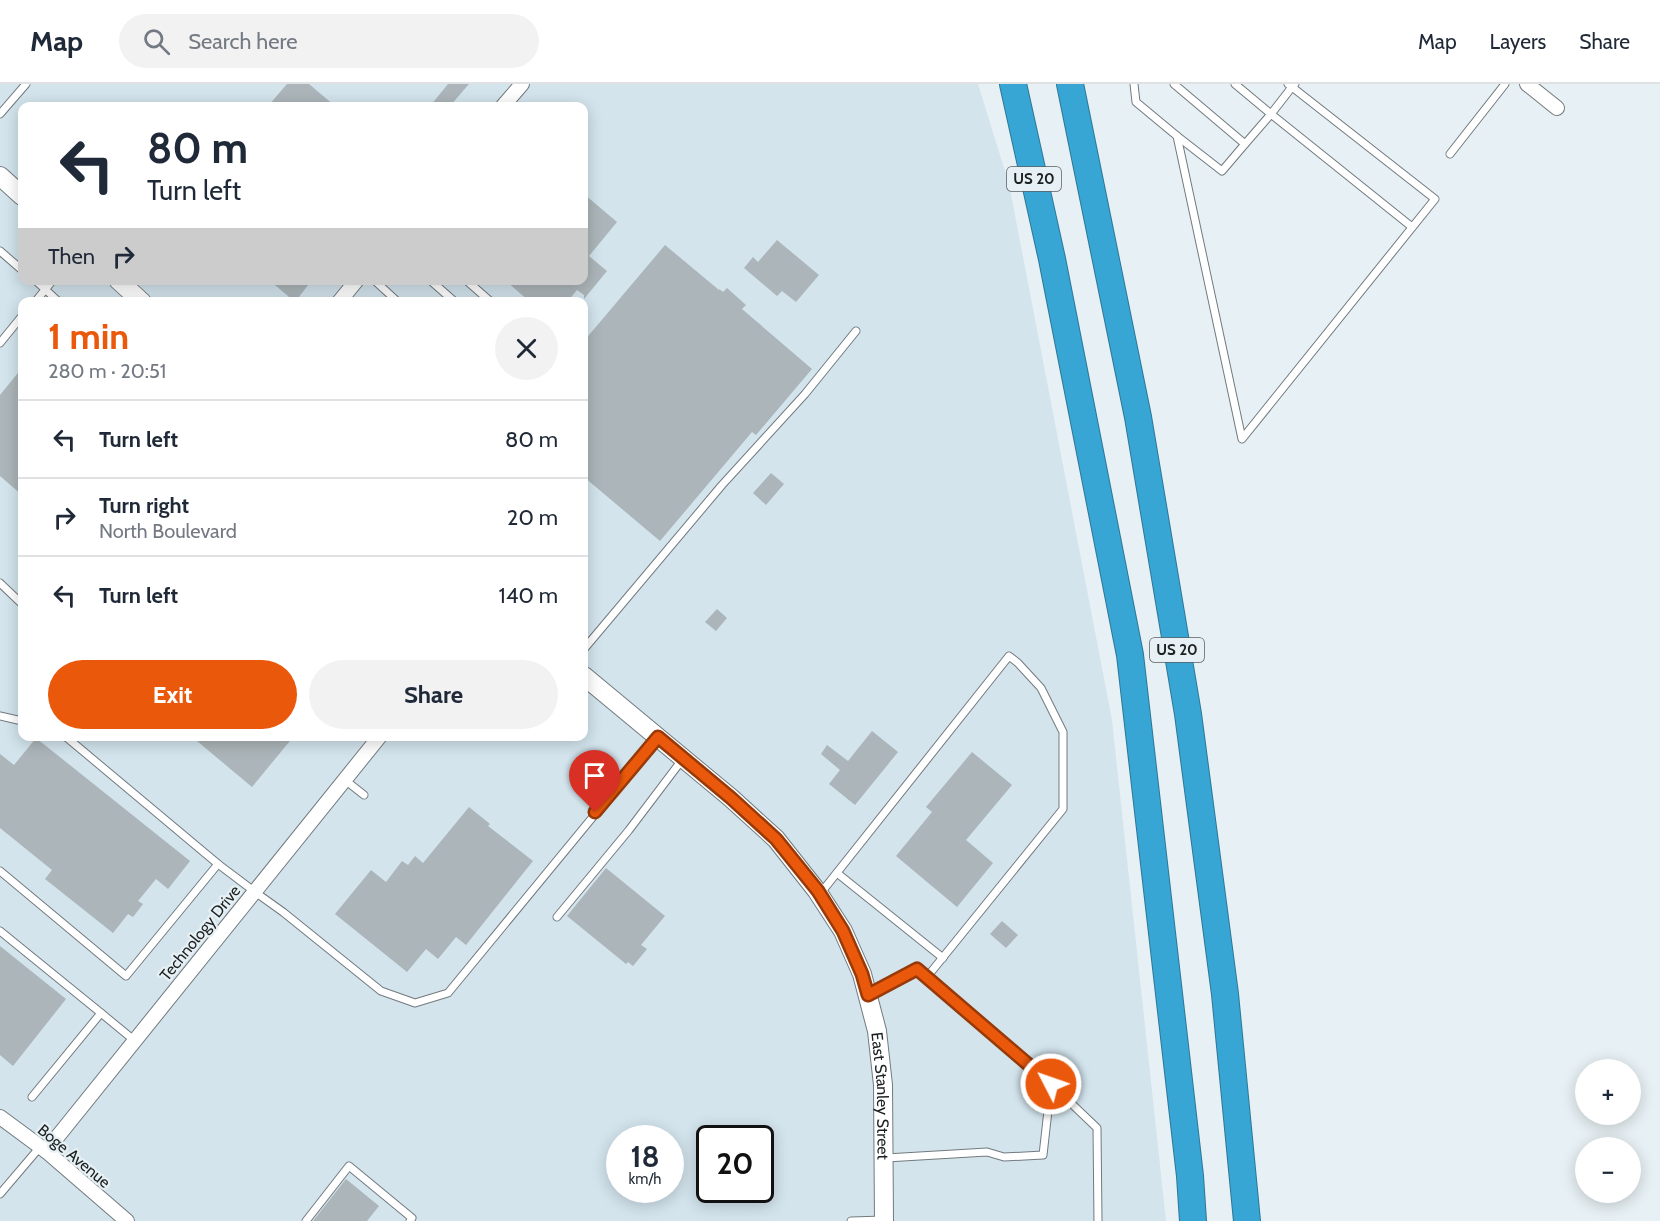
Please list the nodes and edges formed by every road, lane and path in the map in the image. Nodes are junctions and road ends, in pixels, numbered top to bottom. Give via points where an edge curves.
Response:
1 (26, 84) edge
2 (522, 84) edge
3 (1013, 84) edge
4 (1070, 84) edge
5 (1134, 84) edge
6 (1174, 84) edge
7 (1235, 84) edge
8 (1505, 84) edge
9 (1527, 84) edge
10 (1292, 85) edge
11 (506, 102) edge
12 (1557, 108) dead end
13 (0, 114) edge
14 (1271, 114) junction
15 (1177, 136) junction
16 (1245, 144) junction
17 (1450, 154) dead end
18 (0, 176) edge
19 (18, 192) edge
20 (1412, 227) junction
21 (0, 251) edge
22 (18, 267) edge
23 (41, 285) edge
24 (49, 285) edge
25 (123, 285) edge
26 (353, 285) edge
27 (379, 285) edge
28 (436, 285) edge
29 (472, 285) edge
30 (45, 289) junction
31 (39, 297) edge
32 (54, 297) edge
33 (137, 297) edge
34 (343, 297) edge
35 (393, 297) edge
36 (449, 297) edge
37 (485, 297) edge
38 (18, 321) edge
39 (856, 332) dead end
40 (0, 343) edge
41 (0, 583) edge
42 (18, 600) edge
43 (588, 644) edge
44 (588, 679) edge
45 (0, 716) edge
46 (18, 720) edge
47 (658, 737) junction
48 (77, 741) edge
49 (375, 741) edge
50 (684, 758) junction
51 (345, 780) junction
52 (364, 795) dead end
53 (218, 864) junction
54 (0, 871) edge
55 (837, 873) junction
56 (255, 892) junction
57 (820, 895) junction
58 (557, 917) dead end
59 (0, 931) edge
60 (943, 957) junction
61 (927, 977) junction
62 (868, 995) junction
63 (101, 1013) junction
64 (135, 1041) junction
65 (1051, 1084) junction
66 (32, 1097) dead end
67 (0, 1117) edge
68 (43, 1149) junction
69 (883, 1158) junction
70 (0, 1194) edge
71 (884, 1220) edge
72 (127, 1221) edge
73 (306, 1221) edge
74 (410, 1221) edge
75 (851, 1221) edge
76 (1098, 1221) edge
77 (1193, 1221) edge
78 (1247, 1221) edge

1 - 13 lane
2 - 11 street
3 - 77 highway, US 20 via 1052,259 1130,655
4 - 78 highway, US 20 via 1138,417 1188,714 1225,994
5 - 15 lane via 1136,102
6 - 16 lane
7 - 14 lane
8 - 17 lane
9 - 12 street
10 - 14 lane
10 - 20 lane via 1435,199
14 - 16 lane
14 - 20 lane
15 - 16 lane via 1222,171
15 - 20 lane via 1242,439
18 - 19 street
21 - 22 lane
23 - 30 lane
24 - 30 lane
25 - 33 street
26 - 34 street
27 - 35 lane
28 - 36 lane
29 - 37 lane
30 - 31 lane
30 - 32 lane
38 - 40 lane
39 - 43 lane
41 - 42 lane
44 - 47 street, East Stanley Street
45 - 46 lane
47 - 50 street, East Stanley Street
47 - 56 lane via 448,993 415,1003 381,991
48 - 53 lane
49 - 51 street, Technology Drive
50 - 57 street, East Stanley Street via 776,839
50 - 58 lane
51 - 52 lane
51 - 56 street, Technology Drive
53 - 54 lane via 126,976
53 - 56 lane
55 - 57 lane
55 - 60 lane
55 - 60 lane via 1009,656 1018,663 1041,688 1063,732 1063,809
56 - 64 street, Technology Drive
57 - 62 street, East Stanley Street via 843,931
59 - 63 lane
60 - 61 lane
61 - 62 lane via 917,969
61 - 65 lane
62 - 69 street, East Stanley Street via 877,1030 883,1085
63 - 64 lane
63 - 66 lane
64 - 68 street, Technology Drive
65 - 69 lane via 1043,1155 1004,1157 987,1152
65 - 76 lane via 1097,1128
67 - 68 street, Boge Avenue
68 - 70 lane
68 - 72 street, Boge Avenue
69 - 71 street, East Stanley Street
71 - 75 lane
73 - 74 lane via 349,1166 412,1218

